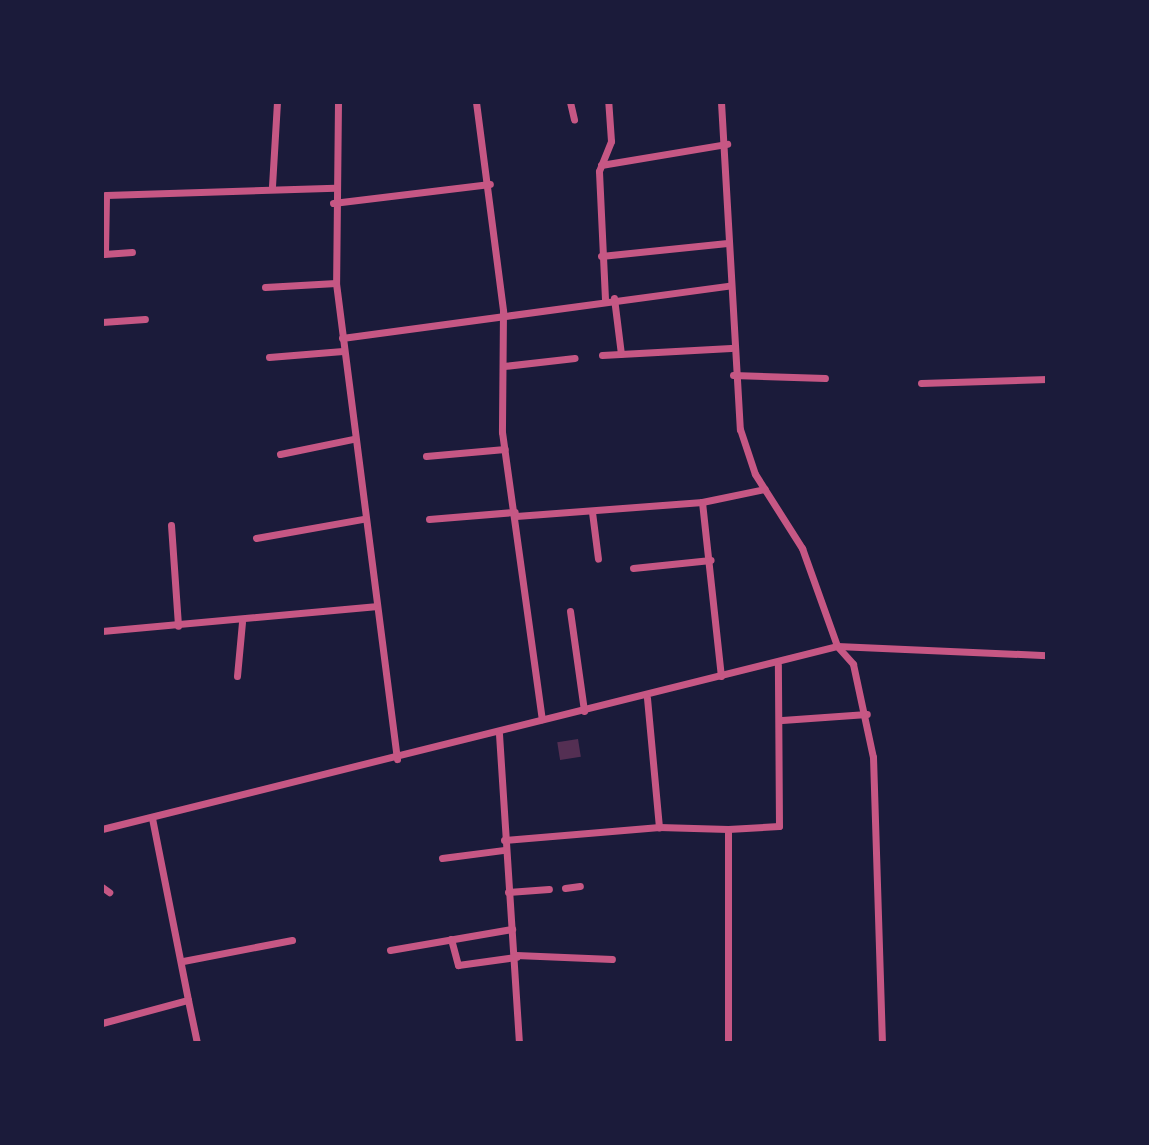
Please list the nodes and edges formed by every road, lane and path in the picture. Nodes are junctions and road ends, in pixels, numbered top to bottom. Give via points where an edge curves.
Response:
1 (277, 102) edge
2 (338, 102) edge
3 (476, 102) edge
4 (570, 102) edge
5 (608, 102) edge
6 (721, 102) edge
7 (574, 120) dead end
8 (727, 144) junction
9 (601, 165) junction
10 (490, 184) junction
11 (272, 186) junction
12 (335, 188) junction
13 (333, 203) junction
14 (727, 243) junction
15 (132, 252) dead end
16 (104, 254) edge
17 (601, 256) junction
18 (336, 283) junction
19 (728, 286) junction
20 (265, 287) dead end
21 (614, 298) junction
22 (605, 299) junction
23 (503, 311) junction
24 (145, 319) dead end
25 (102, 322) edge
26 (342, 338) junction
27 (731, 348) junction
28 (343, 351) junction
29 (621, 354) junction
30 (602, 355) dead end
31 (269, 357) dead end
32 (575, 358) dead end
33 (504, 366) junction
34 (733, 375) junction
35 (825, 378) dead end
36 (1047, 379) edge
37 (921, 383) dead end
38 (353, 439) junction
39 (505, 449) junction
40 (280, 454) dead end
41 (426, 456) dead end
42 (765, 489) junction
43 (702, 502) junction
44 (592, 512) junction
45 (516, 514) junction
46 (363, 519) junction
47 (429, 519) dead end
48 (171, 525) dead end
49 (256, 538) dead end
50 (598, 559) dead end
51 (711, 560) junction
52 (633, 568) dead end
53 (375, 606) junction
54 (570, 611) dead end
55 (242, 622) junction
56 (178, 626) junction
57 (102, 631) edge
58 (837, 646) junction
59 (1047, 655) edge
60 (778, 665) junction
61 (237, 676) dead end
62 (721, 676) junction
63 (647, 698) junction
64 (584, 711) junction
65 (867, 714) junction
66 (542, 719) junction
67 (782, 720) junction
68 (499, 734) junction
69 (397, 759) junction
70 (152, 818) junction
71 (659, 827) junction
72 (102, 829) edge
73 (728, 829) junction
74 (504, 840) junction
75 (504, 850) junction
76 (442, 858) dead end
77 (580, 886) dead end
78 (565, 888) dead end
79 (549, 889) dead end
80 (508, 892) junction
81 (512, 929) junction
82 (451, 939) junction
83 (292, 940) dead end
84 (390, 950) dead end
85 (516, 956) junction
86 (612, 959) dead end
87 (183, 961) junction
88 (188, 1000) junction
89 (102, 1023) edge
90 (197, 1043) edge
91 (519, 1043) edge
92 (728, 1043) edge
93 (882, 1043) edge

1 - 11 street
2 - 12 street
3 - 10 street
4 - 7 street
5 - 9 street via 611,141
6 - 8 street
8 - 9 street
8 - 14 street
9 - 17 street
10 - 13 street
10 - 23 street
11 - 12 street
11 - 16 street via 106,195
12 - 13 street
13 - 18 street
14 - 17 street
14 - 19 street
15 - 16 street
17 - 22 street
18 - 20 street
18 - 26 street
19 - 21 street
19 - 27 street
21 - 22 street
21 - 29 street
22 - 23 street
23 - 26 street via 427,331
23 - 33 street
24 - 25 street
26 - 28 street
27 - 29 street
27 - 34 street
28 - 31 street
28 - 38 street
29 - 30 street
32 - 33 street
33 - 39 street
34 - 35 street
34 - 42 street via 744,447
36 - 37 street
38 - 40 street
38 - 46 street
39 - 41 street
39 - 45 street
42 - 43 street
42 - 58 street via 802,548
43 - 44 street
43 - 51 street
44 - 45 street
44 - 50 street
45 - 47 street
45 - 66 street
46 - 49 street
46 - 53 street
48 - 56 street
51 - 52 street
51 - 62 street
53 - 55 street
53 - 69 street
54 - 64 street
55 - 56 street
55 - 61 street
56 - 57 street
58 - 59 street
58 - 60 street
58 - 65 street via 853,664
60 - 62 street
60 - 67 street
62 - 63 street
63 - 64 street
63 - 71 street
64 - 66 street
65 - 67 street
65 - 93 street via 881,888
66 - 68 street
67 - 73 street via 779,826
68 - 69 street
68 - 74 street
69 - 70 street
70 - 72 street
70 - 87 street
71 - 73 street
71 - 74 street
73 - 92 street
74 - 75 street
75 - 76 street
75 - 80 street
77 - 78 street
79 - 80 street
80 - 81 street
81 - 82 street
81 - 85 street
82 - 84 street
82 - 85 street via 458,965
83 - 87 street
85 - 86 street
85 - 91 street
87 - 88 street
88 - 89 street
88 - 90 street

